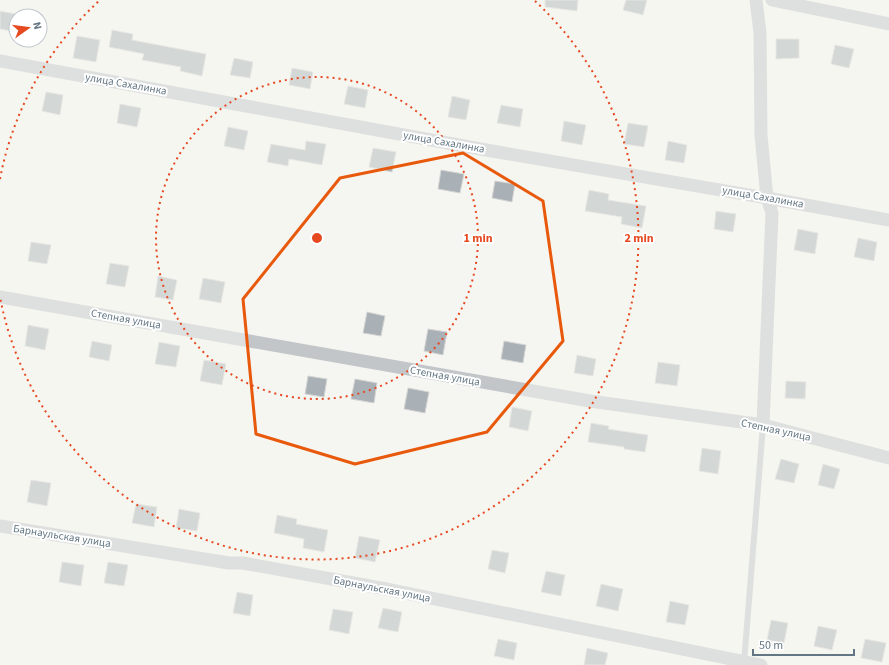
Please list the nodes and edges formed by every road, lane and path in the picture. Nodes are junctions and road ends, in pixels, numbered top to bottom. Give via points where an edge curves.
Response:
1 (756, 0) edge
2 (772, 0) edge
3 (889, 24) edge
4 (0, 61) edge
5 (767, 198) junction
6 (889, 220) edge
7 (0, 297) edge
8 (762, 425) junction
9 (889, 458) edge
10 (0, 526) edge
11 (744, 663) edge
12 (761, 665) edge

1 - 5 street via 760,33 761,135
2 - 3 street
4 - 5 street, улица Сахалинка via 486,150
5 - 6 street, улица Сахалинка
5 - 8 street via 772,213
7 - 8 street, Степная улица via 590,401
8 - 9 street, Степная улица
8 - 11 lane
10 - 11 street, Барнаульская улица via 229,563 242,562
11 - 12 street, Барнаульская улица

